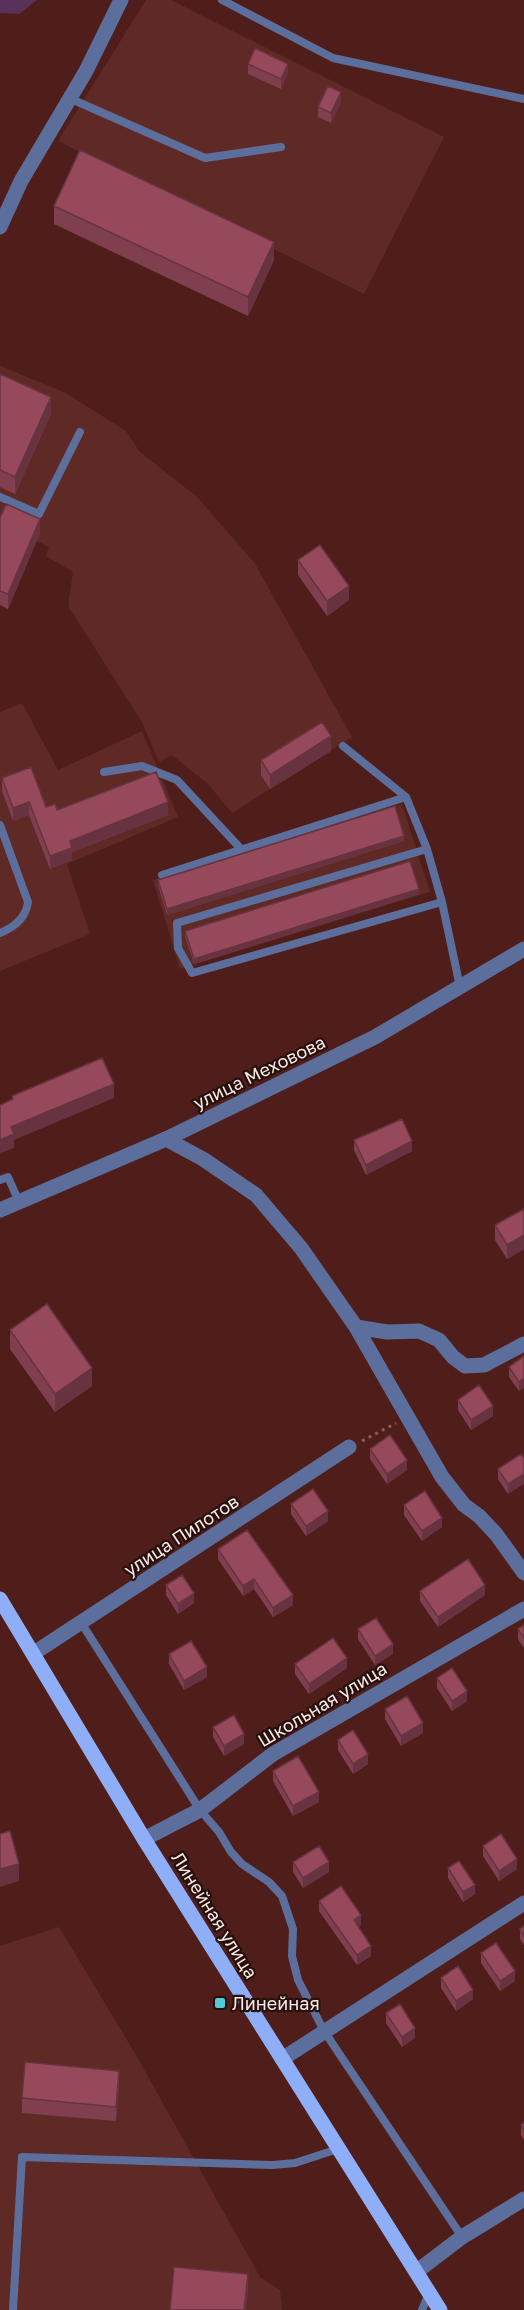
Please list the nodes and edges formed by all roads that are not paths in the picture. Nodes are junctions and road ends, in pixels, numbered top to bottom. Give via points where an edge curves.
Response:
1 (121, 0) edge
2 (222, 0) edge
3 (69, 98) junction
4 (524, 99) edge
5 (281, 147) dead end
6 (0, 227) edge
7 (80, 432) dead end
8 (0, 497) edge
9 (343, 746) dead end
10 (104, 772) dead end
11 (406, 796) junction
12 (0, 825) edge
13 (241, 849) junction
14 (427, 849) junction
15 (162, 875) dead end
16 (442, 903) junction
17 (0, 933) edge
18 (524, 949) edge
19 (460, 988) junction
20 (166, 1138) junction
21 (0, 1180) edge
22 (19, 1202) junction
23 (0, 1210) edge
24 (356, 1326) junction
25 (524, 1344) edge
26 (349, 1448) road end
27 (524, 1573) edge
28 (0, 1599) edge
29 (524, 1609) edge
30 (82, 1624) junction
31 (34, 1653) junction
32 (200, 1810) junction
33 (144, 1839) junction
34 (524, 1903) edge
35 (324, 2031) junction
36 (282, 2059) junction
37 (338, 2149) junction
38 (524, 2199) edge
39 (462, 2237) junction
40 (416, 2272) junction
41 (429, 2293) junction
42 (13, 2310) edge
43 (422, 2310) edge
44 (440, 2310) edge

1 - 3 street
2 - 4 lane via 333,58
3 - 5 lane via 205,158
3 - 6 street via 21,181
7 - 8 lane via 39,514
9 - 11 lane
10 - 13 lane via 142,766 177,780
11 - 13 lane
11 - 14 lane
12 - 17 lane via 28,902 27,912 20,920
13 - 15 lane
14 - 16 lane
14 - 16 lane via 177,924 178,948 192,973
16 - 19 lane
18 - 19 street, улица Меховова
19 - 20 street, улица Меховова via 375,1037
20 - 22 street, улица Меховова
20 - 24 street via 256,1196 301,1248
21 - 22 lane via 8,1177
22 - 23 street, улица Меховова
24 - 25 street via 387,1332 419,1331 439,1340 465,1366 484,1365
24 - 27 street via 442,1477 464,1505 496,1534
26 - 30 street, улица Пилотов
28 - 31 main road, Линейная улица
29 - 32 street, Школьная улица via 273,1754
30 - 31 street, улица Пилотов
30 - 32 lane
31 - 33 main road, Линейная улица
32 - 33 street, Школьная улица
32 - 35 lane via 242,1864 282,1896 293,1929 291,1956 298,1980
33 - 36 main road, Линейная улица
34 - 35 street
35 - 36 street
35 - 39 lane
36 - 37 main road, Линейная улица
37 - 40 main road, Линейная улица
37 - 42 lane via 306,2160 273,2165 22,2157
38 - 39 street
39 - 40 street
40 - 41 main road, Линейная улица
41 - 43 lane
41 - 44 main road, Линейная улица

